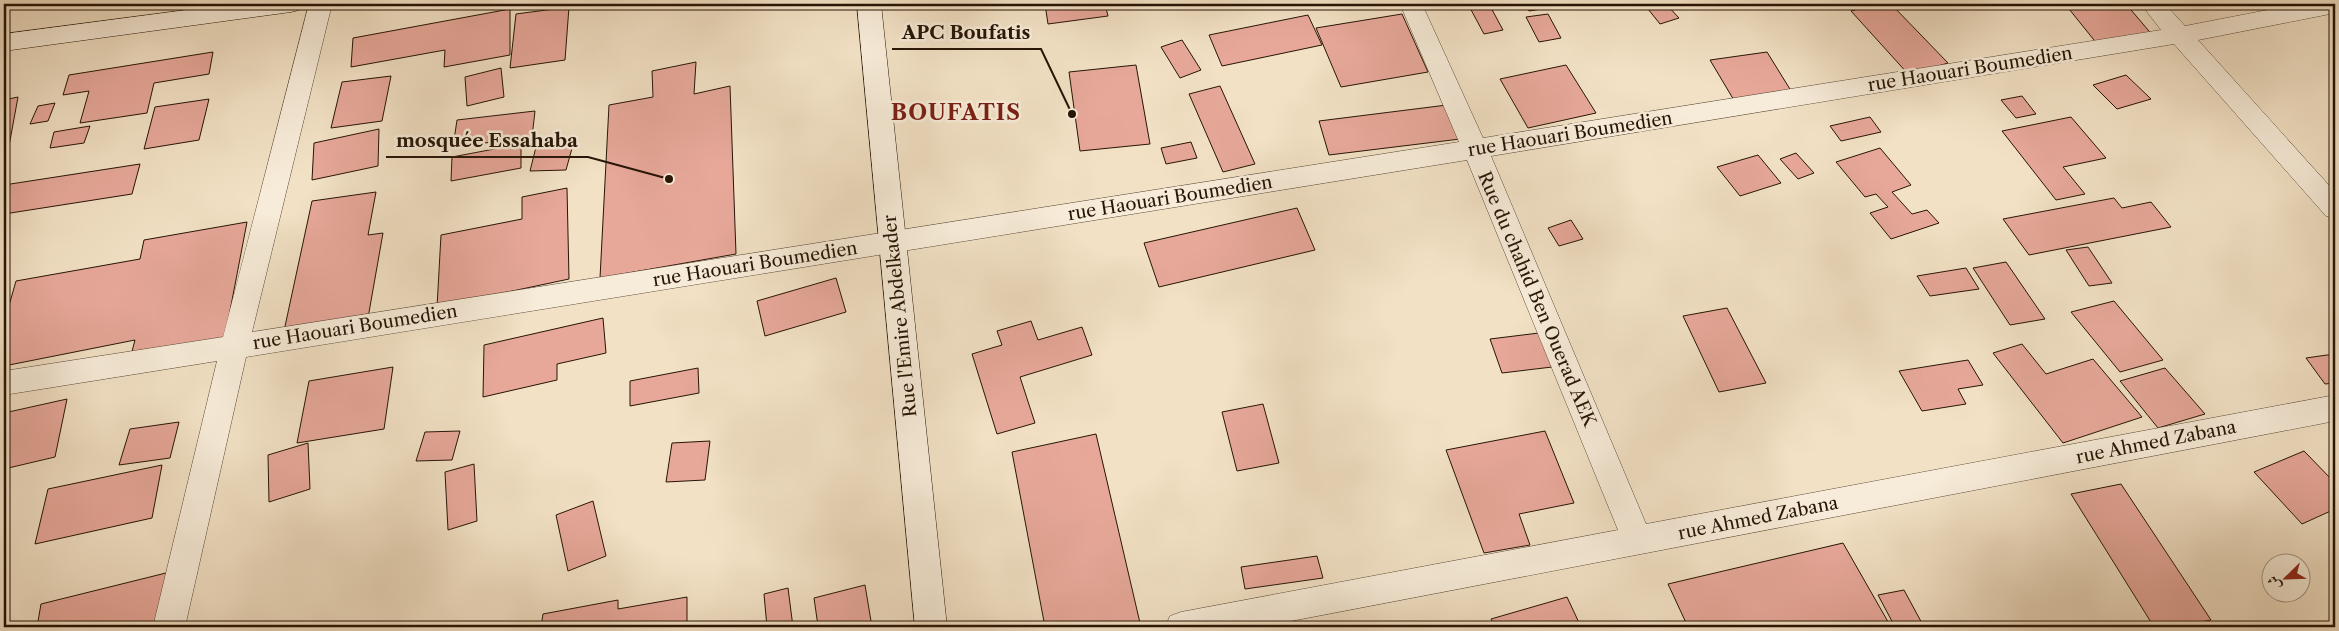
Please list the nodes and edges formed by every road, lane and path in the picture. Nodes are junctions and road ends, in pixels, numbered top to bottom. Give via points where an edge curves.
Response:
1 (290, 4) edge
2 (320, 4) edge
3 (869, 4) edge
4 (1411, 4) edge
5 (2152, 4) edge
6 (2335, 5) edge
7 (2180, 35) junction
8 (4, 42) edge
9 (1475, 149) junction
10 (2335, 209) edge
11 (893, 243) junction
12 (234, 346) junction
13 (4, 383) edge
14 (2335, 408) edge
15 (1638, 541) junction
16 (169, 627) edge
17 (931, 627) edge
18 (1181, 627) edge

1 - 8 street
2 - 12 street
3 - 11 street, Rue l'Emire Abdelkader
4 - 9 street, Rue du chahid Ben Ouerad AEK
5 - 7 street
6 - 7 street, rue Haouari Boumedien
7 - 9 street, rue Haouari Boumedien
7 - 10 street
9 - 11 street, rue Haouari Boumedien
9 - 15 street, Rue du chahid Ben Ouerad AEK
11 - 12 street, rue Haouari Boumedien
11 - 17 street, Rue l'Emire Abdelkader
12 - 13 street, rue Haouari Boumedien
12 - 16 street
14 - 15 street, rue Ahmed Zabana
15 - 18 street, rue Ahmed Zabana

